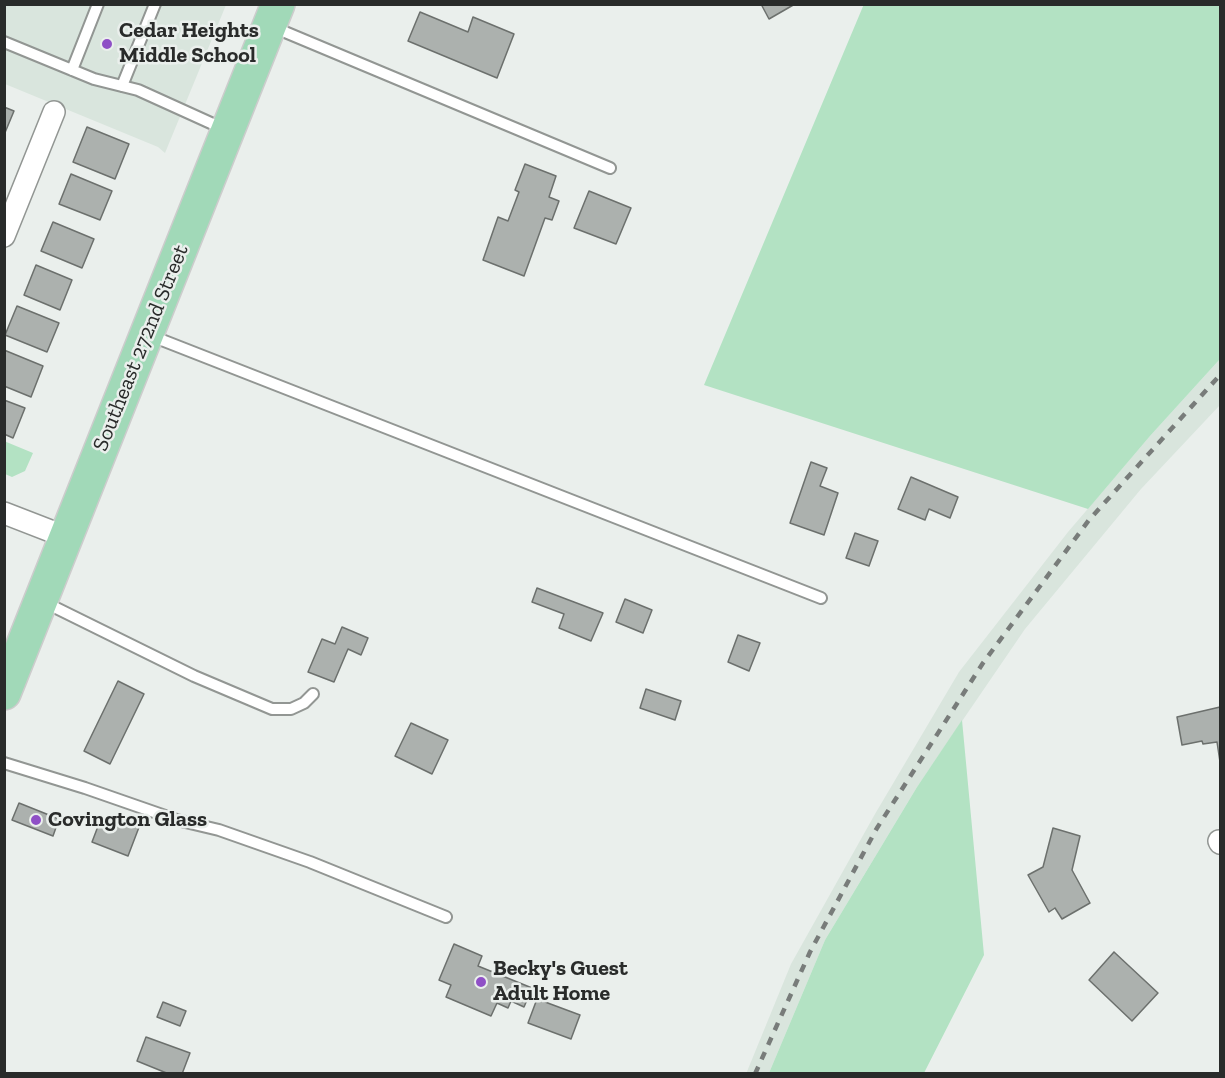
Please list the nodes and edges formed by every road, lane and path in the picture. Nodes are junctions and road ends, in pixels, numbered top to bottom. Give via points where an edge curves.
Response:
1 (98, 4) edge
2 (155, 4) edge
3 (274, 15) edge
4 (4, 42) edge
5 (72, 70) junction
6 (122, 86) junction
7 (54, 112) dead end
8 (227, 130) junction
9 (610, 168) dead end
10 (10, 208) edge
11 (4, 236) edge
12 (146, 334) junction
13 (4, 513) edge
14 (66, 537) junction
15 (822, 598) dead end
16 (41, 600) junction
17 (4, 693) edge
18 (313, 694) dead end
19 (4, 763) edge
20 (446, 917) dead end

1 - 5 lane
2 - 6 lane
3 - 8 main road, Southeast 272nd Street
3 - 9 lane
4 - 5 lane
5 - 6 lane
6 - 8 lane
7 - 10 street
8 - 12 main road, Southeast 272nd Street
10 - 11 street
12 - 14 main road, Southeast 272nd Street
12 - 15 lane
13 - 14 street
14 - 16 main road, Southeast 272nd Street
16 - 17 main road, Southeast 272nd Street
16 - 18 lane via 194,676 272,709 291,709
19 - 20 lane via 219,830

